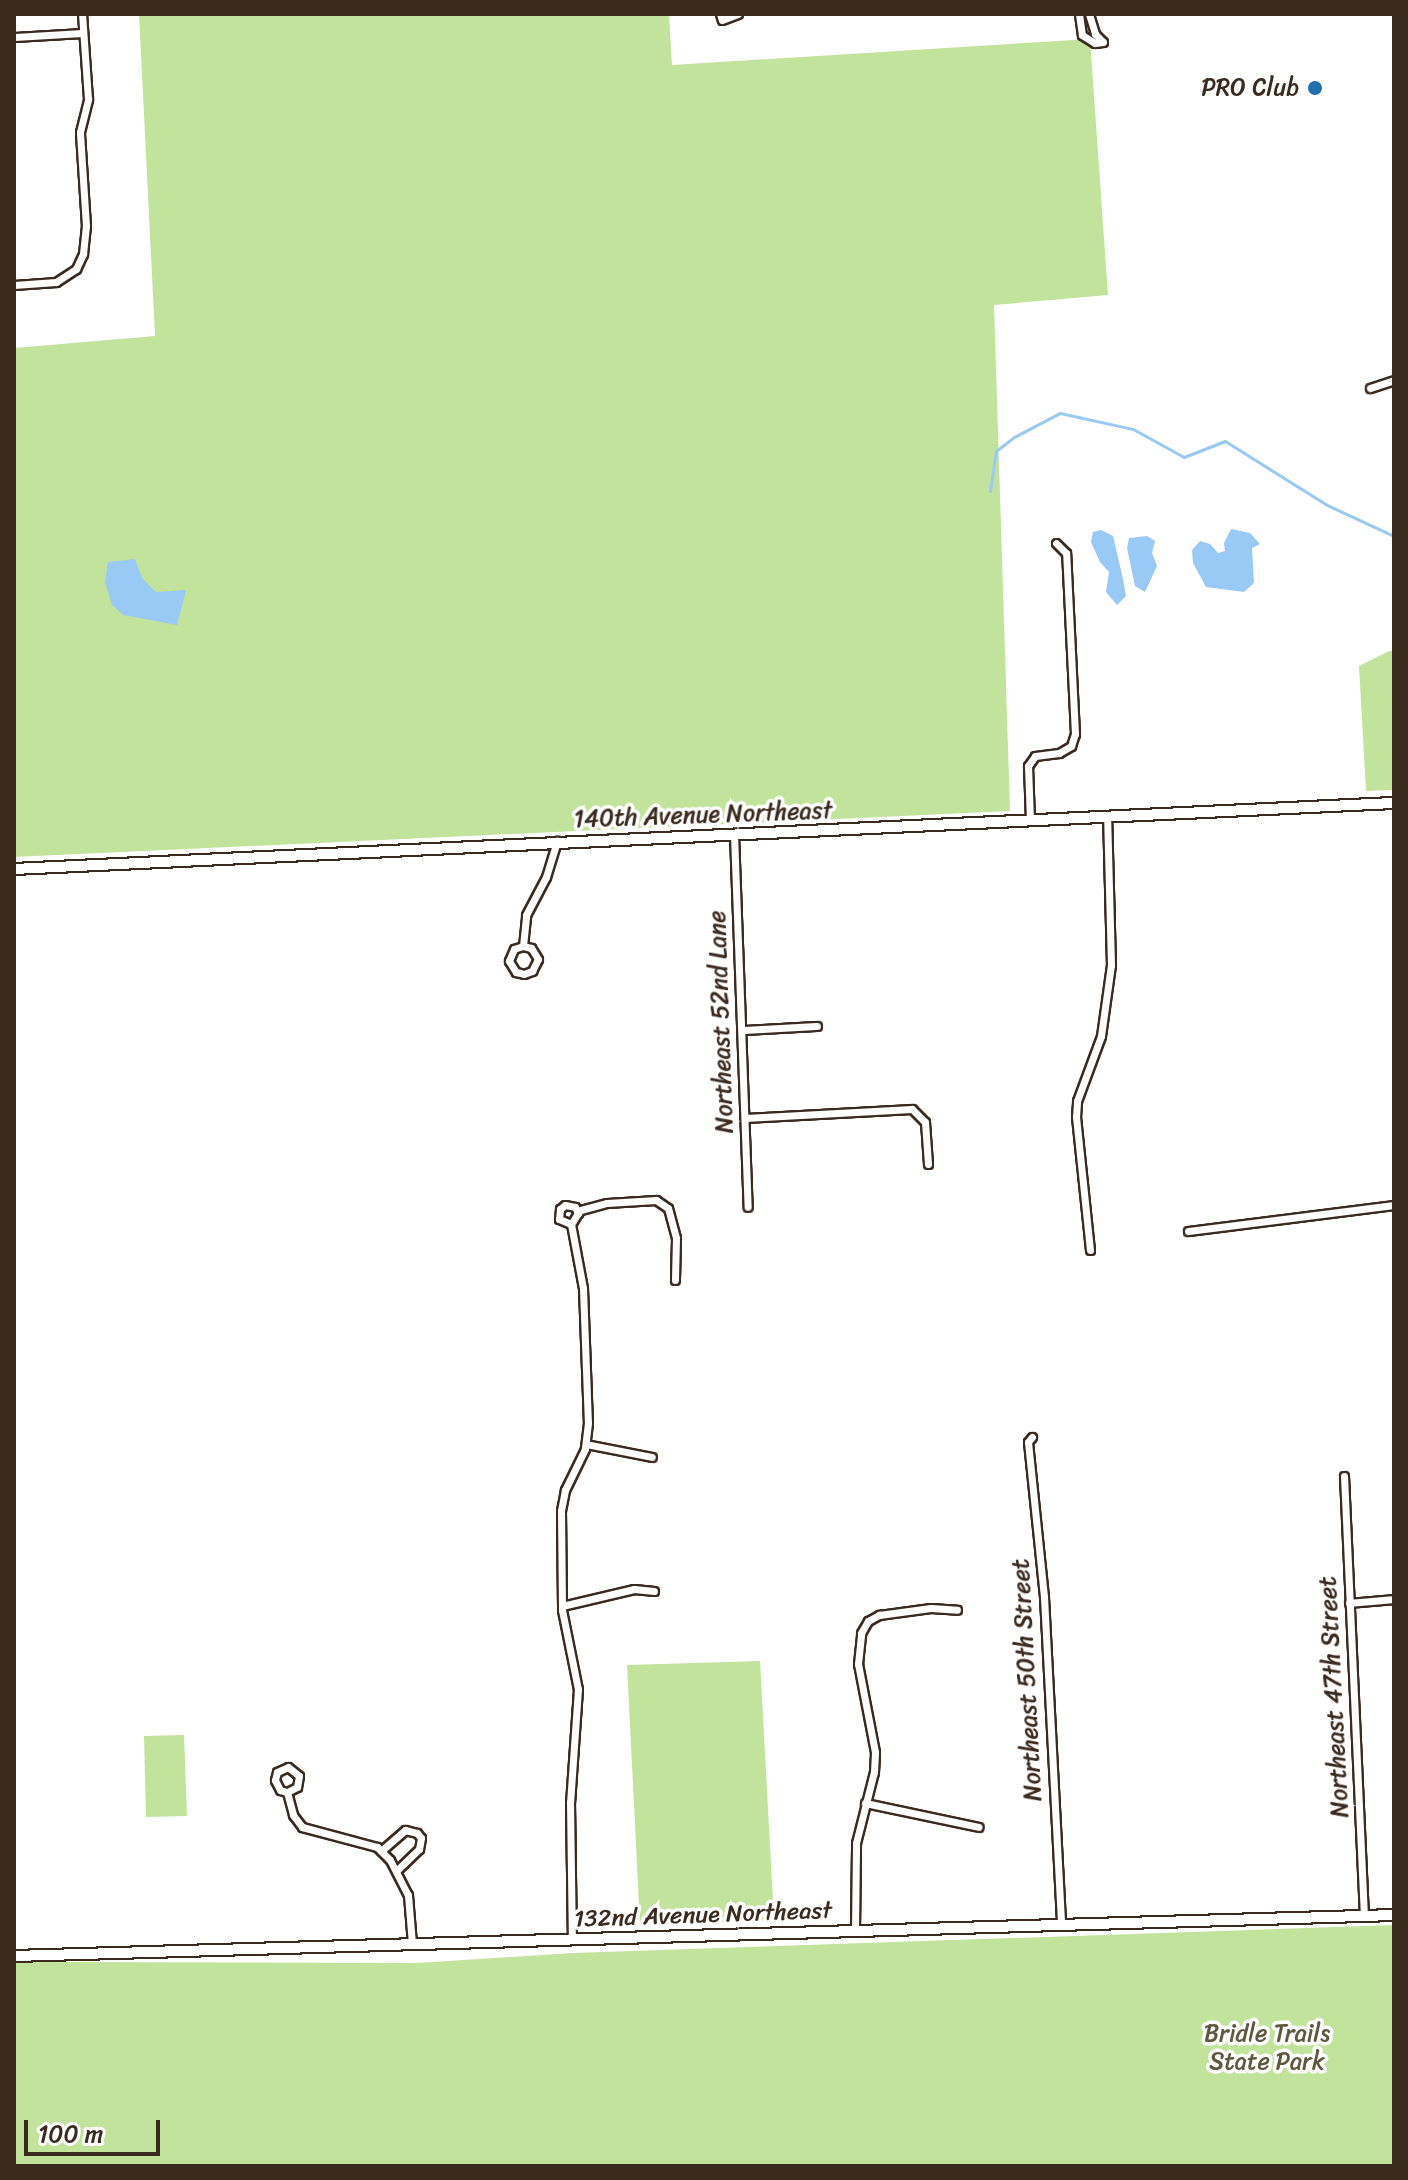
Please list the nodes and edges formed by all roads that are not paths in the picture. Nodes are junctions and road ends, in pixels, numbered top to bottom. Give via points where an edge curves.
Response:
1 (82, 14) edge
2 (738, 14) edge
3 (1079, 14) edge
4 (1089, 14) edge
5 (721, 17) edge
6 (83, 33) junction
7 (14, 37) edge
8 (14, 285) edge
9 (1394, 380) edge
10 (1370, 388) dead end
11 (1056, 543) dead end
12 (1394, 803) edge
13 (1107, 816) junction
14 (1030, 820) junction
15 (734, 834) junction
16 (557, 841) junction
17 (14, 869) edge
18 (523, 946) junction
19 (817, 1026) dead end
20 (743, 1030) junction
21 (745, 1118) junction
22 (928, 1164) dead end
23 (1394, 1205) edge
24 (748, 1207) dead end
25 (577, 1211) junction
26 (571, 1224) junction
27 (1188, 1231) dead end
28 (1090, 1250) dead end
29 (675, 1280) dead end
30 (1032, 1437) dead end
31 (586, 1444) junction
32 (652, 1457) dead end
33 (1344, 1476) dead end
34 (654, 1591) dead end
35 (1394, 1599) edge
36 (1349, 1603) junction
37 (562, 1606) junction
38 (957, 1610) dead end
39 (287, 1792) dead end
40 (865, 1803) junction
41 (979, 1827) dead end
42 (381, 1851) junction
43 (397, 1870) junction
44 (1364, 1915) junction
45 (1394, 1915) edge
46 (1061, 1923) junction
47 (855, 1930) junction
48 (572, 1938) junction
49 (412, 1944) junction
50 (14, 1956) edge

1 - 6 street
2 - 5 street
3 - 4 street via 1082,35 1103,42
6 - 7 street
6 - 8 street via 88,99 80,132 83,254 76,269 56,282
9 - 10 street
11 - 14 street via 1066,553 1075,734 1071,746 1035,756 1028,766
12 - 13 street, 140th Avenue Northeast
13 - 14 street, 140th Avenue Northeast
13 - 28 street via 1111,965 1101,1036 1077,1101 1075,1133
14 - 15 street, 140th Avenue Northeast
15 - 16 street, 140th Avenue Northeast
15 - 20 street, Northeast 52nd Lane
16 - 17 street, 140th Avenue Northeast
16 - 18 street via 526,915
18 - 18 street via 514,949 509,961 512,969 524,974 538,959
19 - 20 street
20 - 21 street, Northeast 52nd Lane
21 - 22 street via 912,1109 925,1122
21 - 24 street, Northeast 52nd Lane
23 - 27 street
25 - 26 street
25 - 26 street via 569,1205 560,1209 559,1219
25 - 29 street via 656,1200 668,1208 676,1238
26 - 31 street via 583,1288
30 - 46 street, Northeast 50th Street via 1028,1442 1044,1597
31 - 32 street
31 - 37 street via 561,1511
33 - 36 street, Northeast 47th Street
34 - 37 street via 634,1589
35 - 36 street
36 - 44 street, Northeast 47th Street
37 - 48 street via 578,1689 570,1802
38 - 40 street via 902,1611 868,1621 858,1647 875,1752
39 - 42 street via 302,1827
40 - 41 street
40 - 47 street via 856,1843
42 - 43 street
42 - 43 street via 405,1830 417,1833 419,1849
43 - 49 street via 408,1895
44 - 45 street, 132nd Avenue Northeast
44 - 46 street, 132nd Avenue Northeast
46 - 47 street, 132nd Avenue Northeast
47 - 48 street, 132nd Avenue Northeast
48 - 49 street, 132nd Avenue Northeast
49 - 50 street, 132nd Avenue Northeast

